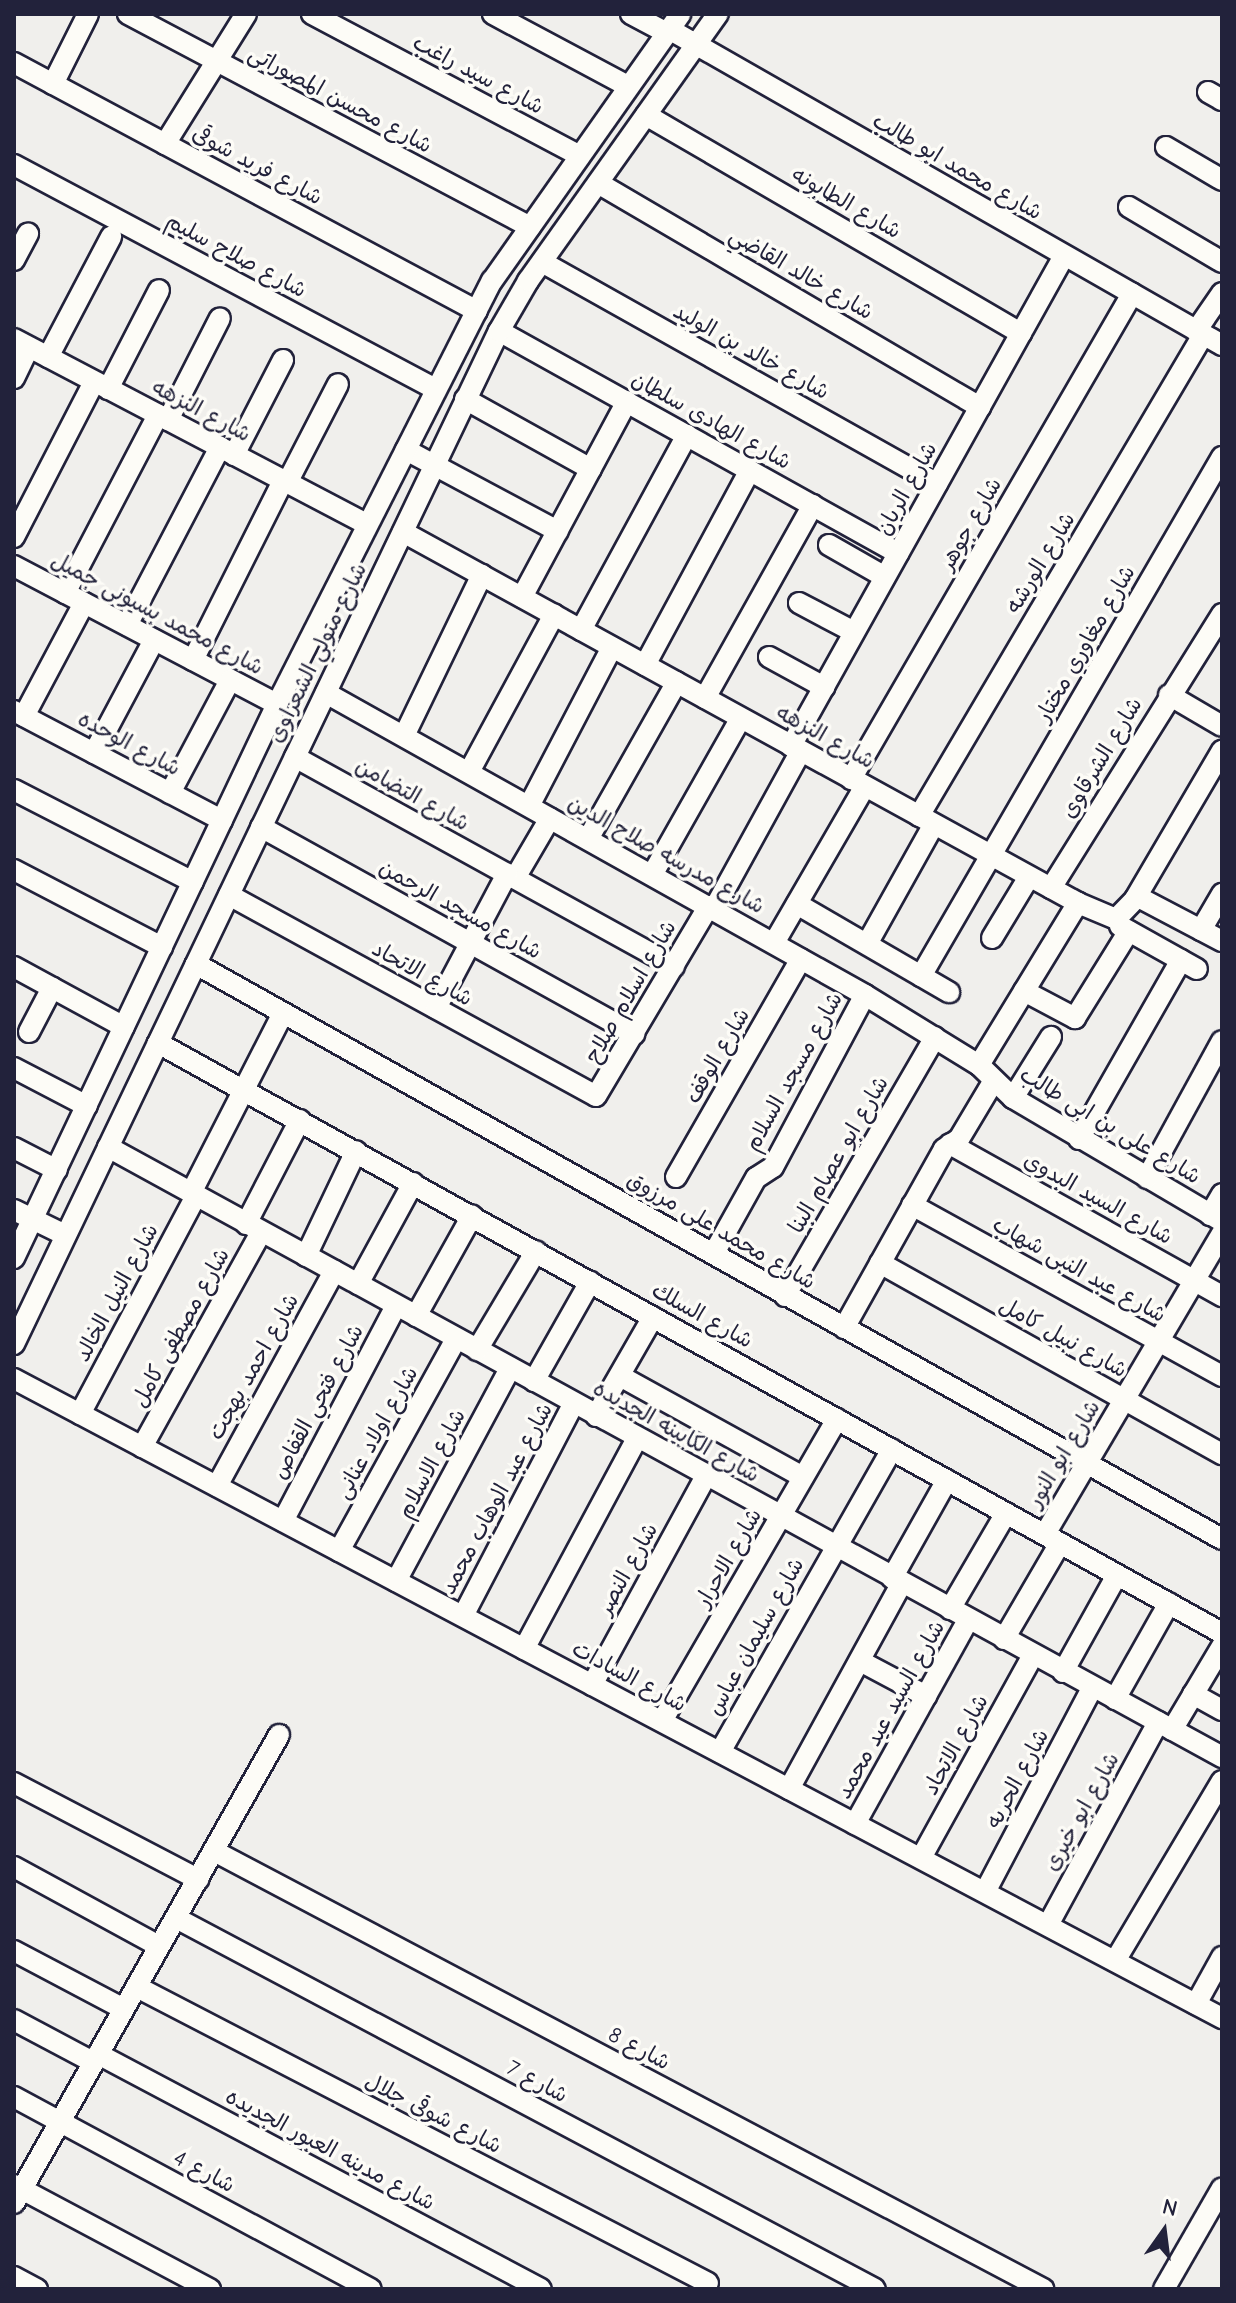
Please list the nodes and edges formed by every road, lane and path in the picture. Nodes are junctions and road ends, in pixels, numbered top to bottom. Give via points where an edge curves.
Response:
1 (88, 14) edge
2 (128, 14) edge
3 (246, 14) edge
4 (312, 14) edge
5 (493, 14) edge
6 (631, 14) edge
7 (718, 14) edge
8 (672, 25) edge
9 (696, 45) junction
10 (217, 61) junction
11 (14, 63) edge
12 (53, 84) junction
13 (628, 86) junction
14 (646, 115) junction
15 (165, 144) junction
16 (1166, 147) dead end
17 (580, 156) junction
18 (14, 165) edge
19 (1222, 180) edge
20 (598, 183) junction
21 (1129, 207) dead end
22 (530, 227) junction
23 (28, 234) dead end
24 (111, 237) dead end
25 (1064, 256) junction
26 (14, 260) edge
27 (542, 262) junction
28 (1222, 262) edge
29 (159, 290) dead end
30 (1222, 293) edge
31 (1132, 294) junction
32 (477, 311) junction
33 (220, 318) dead end
34 (499, 331) junction
35 (1021, 333) junction
36 (1200, 333) junction
37 (22, 343) edge
38 (1222, 345) edge
39 (48, 357) junction
40 (283, 360) dead end
41 (14, 378) edge
42 (338, 384) dead end
43 (101, 385) junction
44 (435, 389) junction
45 (465, 399) junction
46 (627, 401) junction
47 (980, 407) junction
48 (163, 417) junction
49 (687, 435) junction
50 (406, 450) junction
51 (227, 451) junction
52 (1222, 457) edge
53 (436, 466) junction
54 (591, 469) junction
55 (750, 470) junction
56 (285, 482) junction
57 (937, 484) junction
58 (813, 505) junction
59 (366, 524) junction
60 (558, 531) junction
61 (403, 532) junction
62 (14, 537) edge
63 (829, 545) dead end
64 (898, 553) junction
65 (14, 566) edge
66 (482, 575) junction
67 (885, 577) junction
68 (65, 593) junction
69 (522, 597) junction
70 (84, 603) junction
71 (799, 603) dead end
72 (1222, 614) edge
73 (554, 615) junction
74 (127, 625) junction
75 (581, 630) junction
76 (854, 632) junction
77 (154, 640) junction
78 (612, 647) junction
79 (769, 657) dead end
80 (193, 660) junction
81 (645, 665) junction
82 (230, 680) junction
83 (677, 682) junction
84 (824, 687) junction
85 (326, 693) junction
86 (1169, 695) junction
87 (705, 698) junction
88 (277, 704) junction
89 (19, 713) edge
90 (741, 718) junction
91 (1222, 726) edge
92 (404, 736) junction
93 (796, 748) junction
94 (1222, 751) edge
95 (94, 753) junction
96 (295, 757) junction
97 (469, 772) junction
98 (858, 782) junction
99 (14, 790) edge
100 (170, 793) junction
101 (529, 806) junction
102 (550, 818) junction
103 (222, 820) junction
104 (927, 820) junction
105 (261, 827) junction
106 (588, 839) junction
107 (991, 855) junction
108 (14, 870) edge
109 (652, 875) junction
110 (511, 876) junction
111 (1029, 877) junction
112 (193, 882) junction
113 (1051, 888) junction
114 (1222, 894) edge
115 (229, 895) junction
116 (1135, 899) junction
117 (1078, 903) junction
118 (797, 904) junction
119 (712, 908) junction
120 (1122, 925) junction
121 (1201, 930) junction
122 (992, 938) dead end
123 (1222, 941) edge
124 (470, 943) junction
125 (774, 943) junction
126 (867, 944) junction
127 (162, 947) junction
128 (801, 959) junction
129 (196, 964) junction
130 (674, 966) junction
131 (14, 967) edge
132 (921, 976) junction
133 (52, 988) junction
134 (1024, 991) junction
135 (949, 992) dead end
136 (865, 995) junction
137 (436, 1008) junction
138 (283, 1013) junction
139 (124, 1027) junction
140 (29, 1032) dead end
141 (635, 1034) junction
142 (935, 1037) junction
143 (1051, 1037) dead end
144 (1222, 1041) edge
145 (158, 1043) junction
146 (979, 1065) junction
147 (14, 1068) edge
148 (993, 1082) junction
149 (244, 1089) junction
150 (590, 1095) joint
151 (1013, 1098) junction
152 (87, 1106) junction
153 (300, 1120) junction
154 (1079, 1139) junction
155 (950, 1144) junction
156 (108, 1147) junction
157 (14, 1148) edge
158 (356, 1151) junction
159 (57, 1170) junction
160 (676, 1177) dead end
161 (1147, 1178) junction
162 (413, 1183) junction
163 (194, 1194) junction
164 (1222, 1194) edge
165 (912, 1205) junction
166 (14, 1210) edge
167 (472, 1216) junction
168 (1216, 1218) edge
169 (33, 1219) junction
170 (254, 1228) junction
171 (1222, 1233) edge
172 (65, 1235) junction
173 (536, 1251) junction
174 (714, 1253) junction
175 (306, 1256) junction
176 (14, 1258) edge
177 (880, 1263) junction
178 (334, 1271) junction
179 (1194, 1280) junction
180 (590, 1282) junction
181 (358, 1284) junction
182 (785, 1296) junction
183 (1222, 1296) edge
184 (396, 1306) junction
185 (416, 1316) junction
186 (653, 1317) junction
187 (844, 1328) junction
188 (456, 1339) junction
189 (1158, 1341) junction
190 (14, 1344) edge
191 (477, 1350) junction
192 (510, 1368) junction
193 (620, 1376) junction
194 (1222, 1376) edge
195 (14, 1379) edge
196 (534, 1381) junction
197 (1124, 1400) junction
198 (574, 1403) junction
199 (80, 1414) junction
200 (596, 1416) junction
201 (837, 1419) junction
202 (637, 1438) junction
203 (142, 1447) junction
204 (892, 1449) junction
205 (1222, 1454) edge
206 (1086, 1465) junction
207 (706, 1476) junction
208 (803, 1477) junction
209 (947, 1480) junction
210 (217, 1486) junction
211 (1006, 1513) junction
212 (780, 1517) junction
213 (283, 1521) junction
214 (1053, 1539) junction
215 (1222, 1539) edge
216 (834, 1546) junction
217 (339, 1551) junction
218 (1117, 1575) junction
219 (396, 1581) junction
220 (897, 1581) junction
221 (1169, 1603) junction
222 (950, 1609) junction
223 (463, 1616) junction
224 (968, 1620) junction
225 (1222, 1633) edge
226 (1004, 1639) junction
227 (1222, 1646) edge
228 (524, 1649) junction
229 (1033, 1655) junction
230 (860, 1661) junction
231 (1063, 1672) junction
232 (592, 1685) junction
233 (1092, 1688) junction
234 (1193, 1694) junction
235 (926, 1696) junction
236 (1115, 1699) junction
237 (1222, 1710) edge
238 (662, 1721) junction
239 (1165, 1726) junction
240 (279, 1735) dead end
241 (720, 1752) junction
242 (1222, 1757) edge
243 (1222, 1781) edge
244 (14, 1783) edge
245 (789, 1789) junction
246 (855, 1824) junction
247 (214, 1851) junction
248 (921, 1858) junction
249 (14, 1867) edge
250 (198, 1879) junction
251 (985, 1892) junction
252 (176, 1918) junction
253 (1048, 1925) junction
254 (159, 1946) junction
255 (14, 1951) edge
256 (1222, 1957) edge
257 (1115, 1961) junction
258 (137, 1987) junction
259 (1196, 2004) junction
260 (124, 2009) junction
261 (1222, 2018) edge
262 (14, 2020) edge
263 (96, 2058) junction
264 (14, 2097) edge
265 (60, 2122) junction
266 (1222, 2188) edge
267 (17, 2192) edge
268 (14, 2277) edge
269 (708, 2283) dead end
270 (37, 2289) edge
271 (210, 2289) edge
272 (371, 2289) edge
273 (541, 2289) edge
274 (875, 2289) edge
275 (1043, 2289) edge
276 (1164, 2289) edge

1 - 12 street
2 - 10 street, شارع محسن المصوراتى
3 - 10 street
4 - 17 street, شارع سيد راغب
5 - 13 street
6 - 8 street, شارع محمد ابو طالب
7 - 9 street, شارع متولي الشعراوى
8 - 9 street, شارع محمد ابو طالب
8 - 13 street, شارع متولي الشعراوى
9 - 14 street, شارع متولي الشعراوى
9 - 25 street, شارع محمد ابو طالب
10 - 15 street
10 - 22 street, شارع محسن المصوراتى
11 - 12 street, شارع فريد شوقى
12 - 15 street, شارع فريد شوقى
13 - 17 street, شارع متولي الشعراوى
14 - 20 street, شارع متولي الشعراوى
14 - 35 street, شارع الطابونه
15 - 32 street, شارع فريد شوقى
16 - 19 street
17 - 22 street, شارع متولي الشعراوى
18 - 44 street, شارع صلاح سليم
20 - 27 street, شارع متولي الشعراوى
20 - 47 street, شارع خالد القاضي
21 - 28 street
22 - 32 street, شارع متولي الشعراوى
23 - 26 street
24 - 39 street
25 - 31 street, شارع محمد ابو طالب
25 - 35 street, شارع الريان
27 - 34 street, شارع متولي الشعراوى
27 - 57 street, شارع خالد بن الوليد
29 - 43 street
30 - 36 street, شارع الورشه
31 - 36 street, شارع محمد ابو طالب
31 - 98 street, شارع جوهر
32 - 44 street, شارع متولي الشعراوى
33 - 48 street
34 - 45 street, شارع متولي الشعراوى
34 - 46 street, شارع الهادى سلطان
35 - 47 street, شارع الريان
36 - 38 street, شارع محمد ابو طالب
36 - 104 street, شارع الورشه
37 - 39 street, شارع النزهه
37 - 41 street
39 - 43 street, شارع النزهه
40 - 51 street
42 - 56 street
43 - 48 street, شارع النزهه
43 - 62 street
44 - 50 street, شارع متولي الشعراوى
45 - 53 street, شارع متولي الشعراوى
45 - 54 street
46 - 49 street, شارع الهادى سلطان
46 - 54 street
47 - 57 street, شارع الريان
48 - 51 street, شارع النزهه
48 - 68 street
49 - 55 street, شارع الهادى سلطان
49 - 75 street
50 - 53 street
50 - 59 street, شارع متولي الشعراوى
51 - 56 street, شارع النزهه
51 - 74 street
52 - 107 street, شارع مغاوري مختار
53 - 60 street
53 - 61 street, شارع متولي الشعراوى
54 - 60 street
55 - 58 street, شارع الهادى سلطان
55 - 81 street
56 - 59 street, شارع النزهه
56 - 80 street
57 - 64 street, شارع الريان
58 - 64 street, شارع الهادى سلطان
58 - 87 street
59 - 88 street, شارع متولي الشعراوى
60 - 69 street
61 - 66 street, شارع النزهه
61 - 85 street, شارع متولي الشعراوى
63 - 67 street
64 - 67 street, شارع الريان
65 - 68 street, شارع محمد بسيونى جميل
66 - 69 street, شارع النزهه
66 - 92 street
67 - 76 street, شارع الريان
68 - 70 street, شارع محمد بسيونى جميل
69 - 73 street, شارع النزهه
70 - 74 street, شارع محمد بسيونى جميل
70 - 89 street
71 - 76 street
72 - 86 street, شارع الشرقاوى
73 - 75 street, شارع النزهه
73 - 97 street
74 - 77 street, شارع محمد بسيونى جميل
75 - 78 street, شارع النزهه
76 - 84 street, شارع الريان
77 - 80 street, شارع محمد بسيونى جميل
77 - 95 street
78 - 81 street, شارع النزهه
78 - 101 street
79 - 84 street
80 - 82 street, شارع محمد بسيونى جميل
81 - 83 street, شارع النزهه
82 - 88 street, شارع محمد بسيونى جميل
82 - 100 street
83 - 87 street, شارع النزهه
83 - 106 street
84 - 93 street, شارع الريان
85 - 92 street, شارع مدرسه صلاح الدين
85 - 96 street, شارع متولي الشعراوى
86 - 91 street
86 - 113 street, شارع الشرقاوى
87 - 90 street, شارع النزهه
88 - 103 street, شارع متولي الشعراوى
89 - 95 street, شارع الوحده
90 - 93 street, شارع النزهه
90 - 109 street
92 - 97 street, شارع مدرسه صلاح الدين
93 - 98 street, شارع النزهه
93 - 119 street, شارع اسلام صلاح
94 - 116 street
95 - 100 street, شارع الوحده
96 - 105 street, شارع متولي الشعراوى
96 - 110 street, شارع التضامن
97 - 101 street, شارع مدرسه صلاح الدين
98 - 104 street, شارع النزهه
98 - 118 street, شارع جوهر
99 - 112 street
100 - 103 street, شارع الوحده
101 - 102 street, شارع مدرسه صلاح الدين
102 - 106 street, شارع مدرسه صلاح الدين
102 - 110 street
103 - 112 street, شارع متولي الشعراوى
104 - 107 street, شارع النزهه
104 - 126 street, شارع الورشه
105 - 115 street, شارع متولي الشعراوى
105 - 124 street, شارع مسجد الرحمن
106 - 109 street, شارع مدرسه صلاح الدين
107 - 111 street, شارع النزهه
107 - 132 street, شارع مغاوري مختار
108 - 127 street
109 - 119 street, شارع مدرسه صلاح الدين
110 - 124 street
110 - 130 street, شارع التضامن
111 - 113 street, شارع النزهه
111 - 122 street
112 - 127 street, شارع متولي الشعراوى
113 - 117 street, شارع النزهه
114 - 121 street
115 - 129 street, شارع متولي الشعراوى
115 - 137 street, شارع الاتحاد
116 - 120 street
116 - 121 street
117 - 120 street, شارع النزهه
117 - 134 street
118 - 125 street, شارع جوهر
118 - 126 street
119 - 125 street, شارع مدرسه صلاح الدين
119 - 130 street, شارع اسلام صلاح
120 - 134 street via 1075,1018
120 - 154 street, شارع النزهه via 1189,965
121 - 123 street
124 - 137 street
124 - 141 street, شارع مسجد الرحمن
125 - 128 street, شارع مدرسه صلاح الدين
126 - 132 street
127 - 139 street, شارع متولي الشعراوى
128 - 136 street, شارع مدرسه صلاح الدين
128 - 160 street, شارع الوقف
129 - 138 street, شارع محمد على مرزوق
129 - 145 street, شارع متولي الشعراوى
130 - 141 street, شارع اسلام صلاح
131 - 133 street
132 - 135 street
133 - 139 street
133 - 140 street
134 - 146 street
136 - 142 street, شارع مدرسه صلاح الدين
136 - 174 street, شارع مسجد السلام via 773,1167 756,1178
137 - 150 street, شارع الاتحاد
138 - 149 street, شارع النيل الخالد
138 - 174 street, شارع محمد على مرزوق
139 - 152 street, شارع متولي الشعراوى
141 - 150 street, شارع اسلام صلاح via 601,1092
142 - 146 street, شارع مدرسه صلاح الدين
142 - 182 street, شارع ابو عصام البنا
143 - 151 street
144 - 161 street
145 - 149 street, شارع السلك
145 - 156 street, شارع متولي الشعراوى
146 - 148 street, شارع على بن ابى طالب
147 - 152 street
148 - 151 street, شارع على بن ابى طالب
148 - 155 street via 959,1139
149 - 153 street, شارع السلك
149 - 163 street, شارع النيل الخالد
151 - 154 street, شارع على بن ابى طالب
152 - 159 street, شارع متولي الشعراوى
153 - 158 street, شارع السلك
153 - 170 street, شارع مصطفى كامل
154 - 161 street, شارع على بن ابى طالب
155 - 165 street
155 - 179 street, شارع السيد البدوى
156 - 163 street, شارع الكابينه الجديده
156 - 172 street, شارع متولي الشعراوى
157 - 159 street
158 - 162 street, شارع السلك
158 - 175 street
159 - 169 street, شارع متولي الشعراوى
161 - 168 street, شارع على بن ابى طالب
162 - 167 street, شارع السلك
162 - 181 street
163 - 170 street, شارع الكابينه الجديده
163 - 199 street, شارع النيل الخالد
164 - 168 street
165 - 177 street
165 - 189 street, شارع عبد النبى شهاب
166 - 169 street
167 - 173 street, شارع السلك
167 - 185 street
169 - 172 street
169 - 176 street, شارع متولي الشعراوى
170 - 175 street, شارع الكابينه الجديده
170 - 203 street, شارع مصطفى كامل
171 - 179 street, شارع ابو النور
172 - 190 street, شارع متولي الشعراوى
173 - 180 street, شارع السلك
173 - 191 street
174 - 182 street, شارع محمد على مرزوق
175 - 178 street, شارع الكابينه الجديده
177 - 187 street
177 - 197 street, شارع نبيل كامل
178 - 181 street, شارع الكابينه الجديده
178 - 210 street, شارع احمد بهجت
179 - 183 street, شارع السيد البدوى
179 - 189 street, شارع ابو النور
180 - 186 street, شارع السلك
180 - 196 street
181 - 184 street, شارع الكابينه الجديده
182 - 187 street, شارع محمد على مرزوق
184 - 185 street, شارع الكابينه الجديده
184 - 213 street, شارع فتحي القفاص
185 - 188 street, شارع الكابينه الجديده
186 - 193 street
186 - 201 street, شارع السلك
187 - 206 street, شارع محمد على مرزوق
188 - 191 street, شارع الكابينه الجديده
188 - 217 street, شارع اولاد عنانى
189 - 194 street, شارع عبد النبى شهاب
189 - 197 street, شارع ابو النور
191 - 192 street, شارع الكابينه الجديده
192 - 196 street, شارع الكابينه الجديده
192 - 219 street, شارع الاسلام
193 - 200 street
193 - 208 street
195 - 199 street, شارع السادات
196 - 198 street, شارع الكابينه الجديده
197 - 205 street, شارع نبيل كامل
197 - 206 street, شارع ابو النور
198 - 200 street, شارع الكابينه الجديده
198 - 223 street, شارع عبد الوهاب محمد
199 - 203 street, شارع السادات
200 - 202 street, شارع الكابينه الجديده
201 - 204 street, شارع السلك
201 - 208 street, شارع الاحرار
202 - 207 street, شارع الكابينه الجديده
202 - 228 street
203 - 210 street, شارع السادات
204 - 209 street, شارع السلك
204 - 216 street, شارع سليمان عباس
206 - 214 street, شارع ابو النور
206 - 215 street, شارع محمد على مرزوق
207 - 212 street, شارع الكابينه الجديده
207 - 232 street, شارع النصر
208 - 212 street, شارع الاحرار
209 - 211 street, شارع السلك
209 - 220 street
210 - 213 street, شارع السادات
211 - 214 street, شارع السلك
211 - 222 street
212 - 216 street, شارع الكابينه الجديده
212 - 238 street, شارع الاحرار
213 - 217 street, شارع السادات
214 - 218 street, شارع السلك
214 - 226 street, شارع ابو النور
216 - 220 street, شارع الكابينه الجديده
216 - 241 street, شارع سليمان عباس
217 - 219 street, شارع السادات
218 - 221 street, شارع السلك
218 - 231 street
219 - 223 street, شارع السادات
220 - 222 street, شارع الكابينه الجديده
220 - 230 street
221 - 225 street, شارع السلك
221 - 236 street
222 - 224 street, شارع الكابينه الجديده
223 - 228 street, شارع السادات
224 - 226 street, شارع الكابينه الجديده
224 - 235 street, شارع السيد عيد محمد
226 - 229 street, شارع الكابينه الجديده
227 - 234 street, شارع ابو خيرى
228 - 232 street, شارع السادات
229 - 231 street, شارع الكابينه الجديده
229 - 248 street, شارع الاتحاد
230 - 235 street
230 - 245 street
231 - 233 street, شارع الكابينه الجديده
232 - 238 street, شارع السادات
233 - 236 street, شارع الكابينه الجديده
233 - 251 street, شارع الحريه
234 - 237 street
234 - 239 street, شارع ابو خيرى
235 - 246 street, شارع السيد عيد محمد
236 - 239 street, شارع الكابينه الجديده
238 - 241 street, شارع السادات
239 - 242 street, شارع الكابينه الجديده
239 - 253 street, شارع ابو خيرى
240 - 247 street
241 - 245 street, شارع السادات
243 - 257 street
244 - 250 street
245 - 246 street, شارع السادات
246 - 248 street, شارع السادات
247 - 250 street
247 - 275 street, شارع 8
248 - 251 street, شارع السادات
249 - 254 street
250 - 252 street
251 - 253 street, شارع السادات
252 - 254 street
252 - 274 street, شارع 7
253 - 257 street, شارع السادات
254 - 258 street
255 - 260 street
256 - 259 street
257 - 259 street, شارع السادات
258 - 260 street
258 - 269 street, شارع شوقى جلال
259 - 261 street, شارع السادات
260 - 263 street
262 - 263 street, شارع مدينه العبور الجديده
263 - 265 street
263 - 273 street, شارع مدينه العبور الجديده
264 - 265 street, شارع 4
265 - 267 street
265 - 272 street, شارع 4
266 - 276 street
267 - 271 street
268 - 270 street

